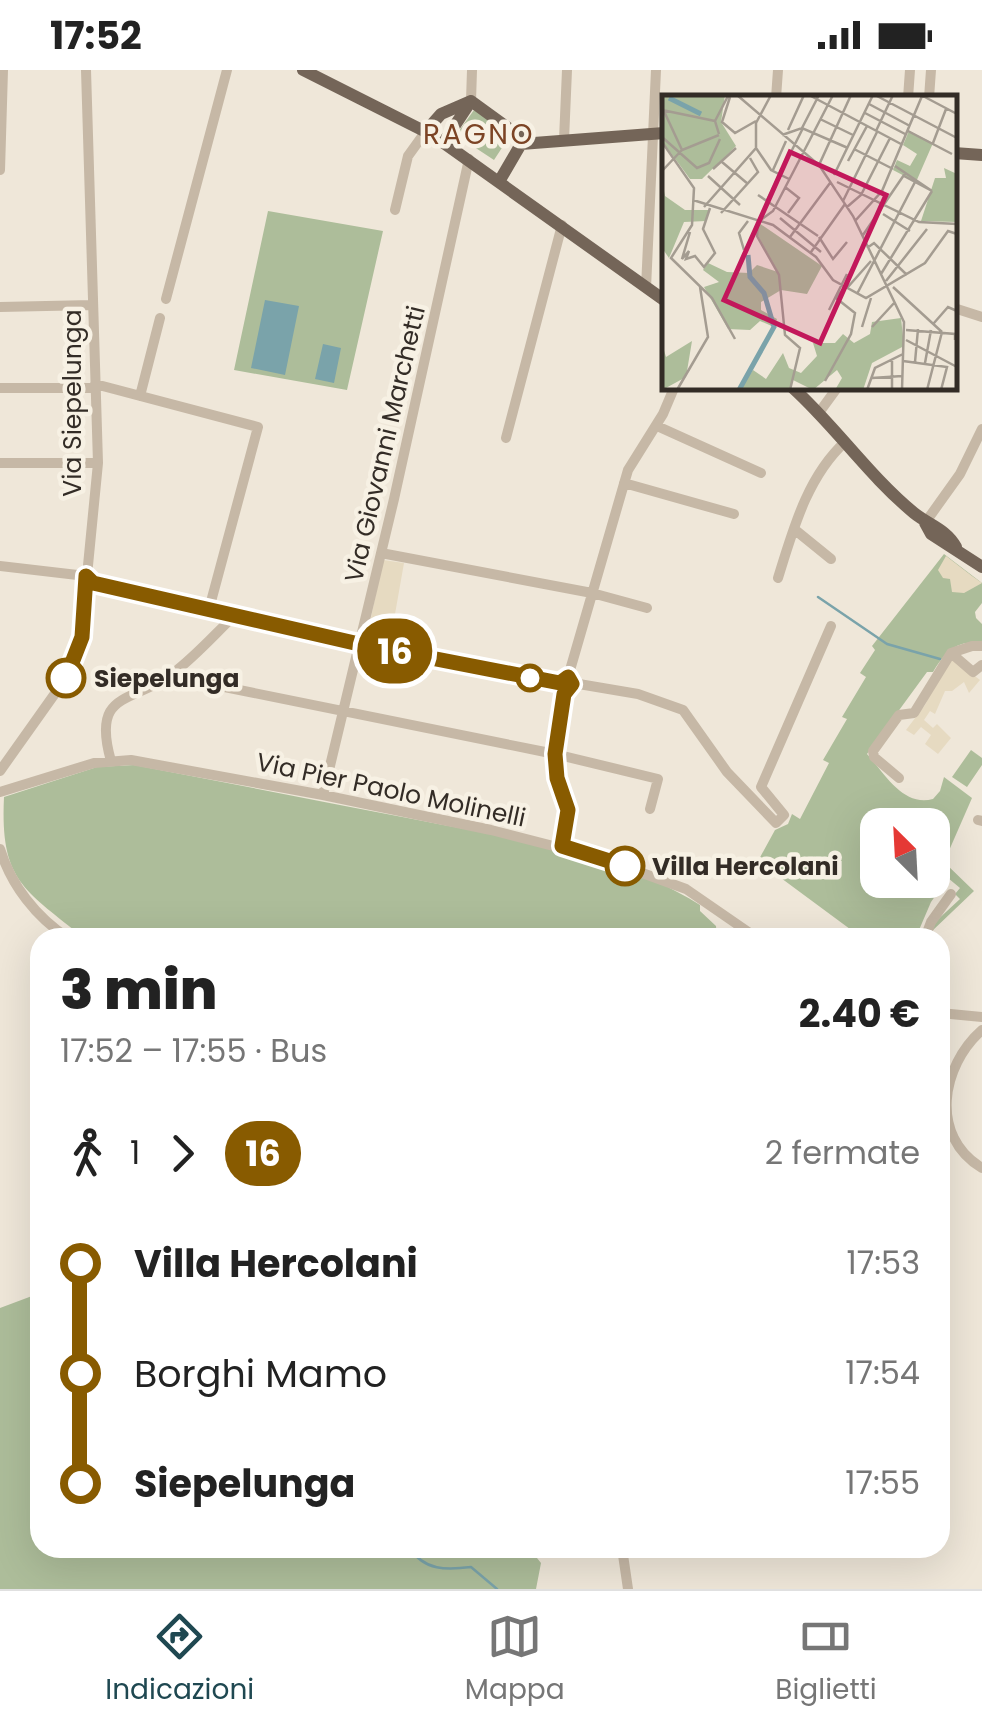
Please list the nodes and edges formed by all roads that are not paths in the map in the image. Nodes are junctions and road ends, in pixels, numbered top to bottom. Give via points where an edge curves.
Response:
1 (3, 70) edge
2 (86, 70) edge
3 (227, 70) edge
4 (303, 70) edge
5 (472, 70) edge
6 (567, 70) edge
7 (656, 70) edge
8 (778, 70) edge
9 (910, 70) edge
10 (932, 70) edge
11 (776, 95) edge
12 (908, 95) edge
13 (929, 95) edge
14 (471, 101) junction
15 (426, 131) junction
16 (659, 133) edge
17 (564, 140) junction
18 (444, 142) junction
19 (521, 144) junction
20 (957, 153) edge
21 (982, 155) edge
22 (470, 159) junction
23 (0, 170) edge
24 (500, 180) junction
25 (395, 210) dead end
26 (562, 224) junction
27 (646, 288) junction
28 (166, 299) dead end
29 (662, 299) edge
30 (92, 305) junction
31 (0, 307) edge
32 (957, 309) edge
33 (982, 316) edge
34 (160, 318) dead end
35 (95, 386) junction
36 (0, 388) edge
37 (673, 390) edge
38 (796, 390) edge
39 (836, 390) edge
40 (140, 396) junction
41 (818, 414) junction
42 (657, 426) junction
43 (982, 428) edge
44 (506, 438) dead end
45 (845, 442) junction
46 (0, 463) edge
47 (98, 463) junction
48 (761, 473) dead end
49 (624, 482) junction
50 (734, 514) dead end
51 (926, 523) junction
52 (794, 529) junction
53 (381, 553) junction
54 (831, 559) dead end
55 (0, 566) edge
56 (982, 567) edge
57 (86, 576) junction
58 (778, 578) dead end
59 (592, 593) junction
60 (647, 608) dead end
61 (210, 609) junction
62 (235, 615) junction
63 (831, 626) dead end
64 (359, 644) junction
65 (982, 646) edge
66 (951, 654) junction
67 (979, 672) edge
68 (170, 676) junction
69 (566, 683) junction
70 (341, 711) junction
71 (555, 754) junction
72 (110, 761) junction
73 (0, 771) edge
74 (899, 778) dead end
75 (0, 792) edge
76 (323, 795) junction
77 (650, 809) dead end
78 (562, 846) junction
79 (0, 849) edge
80 (951, 894) dead end
81 (56, 928) edge
82 (743, 928) edge
83 (929, 928) edge
84 (950, 1014) edge
85 (982, 1016) edge
86 (982, 1030) edge
87 (950, 1076) edge
88 (950, 1141) edge
89 (982, 1168) edge
90 (623, 1558) edge
91 (628, 1589) edge

1 - 23 street
2 - 30 street, Via Siepelunga
3 - 28 street
4 - 15 main road
5 - 14 street
6 - 17 street
7 - 16 street
8 - 11 street
9 - 12 street
10 - 13 street
14 - 15 main road via 441,114
14 - 18 main road
14 - 19 main road via 520,136
15 - 18 main road
15 - 25 street via 408,156
16 - 17 main road
16 - 27 street
17 - 19 main road
18 - 22 main road
19 - 24 main road
20 - 21 main road
22 - 24 main road
22 - 53 street, Via Giovanni Marchetti
24 - 26 main road
26 - 27 main road
26 - 44 street
27 - 29 main road
30 - 31 street
30 - 35 street, Via Siepelunga
32 - 33 street
34 - 40 street
35 - 36 street
35 - 40 street
35 - 47 street, Via Siepelunga
37 - 42 street
38 - 41 main road
39 - 41 street
40 - 61 street via 258,427
41 - 45 main road
42 - 48 street
42 - 49 street
43 - 51 street
45 - 51 main road
45 - 52 street via 814,482
46 - 47 street
47 - 57 street, Via Siepelunga
49 - 50 street
49 - 59 street
51 - 56 main road via 931,534
52 - 54 street
52 - 58 street
53 - 59 street
53 - 64 street, Via Giovanni Marchetti
55 - 57 street
57 - 61 street
57 - 73 street, Via Siepelunga via 82,637 72,665
59 - 60 street
59 - 69 street
61 - 62 street
62 - 64 street
62 - 68 street
63 - 69 street via 761,788 784,816 776,823 727,772 683,710 638,694
64 - 69 street
64 - 70 street, Via Giovanni Marchetti
65 - 66 street
66 - 67 street
66 - 74 street via 914,713 899,716 874,750
68 - 70 street
68 - 72 street via 115,704 106,720
69 - 71 street
70 - 71 street
70 - 76 street, Via Giovanni Marchetti
71 - 77 street via 658,779
71 - 78 street via 568,810
72 - 75 street, Via Pier Paolo Molinelli
72 - 76 street, Via Pier Paolo Molinelli via 153,762
76 - 78 street, Via Pier Paolo Molinelli
78 - 82 street, Via Pier Paolo Molinelli via 686,889
79 - 81 street via 18,890
80 - 83 street
84 - 85 street
86 - 87 street
88 - 89 street
90 - 91 street

